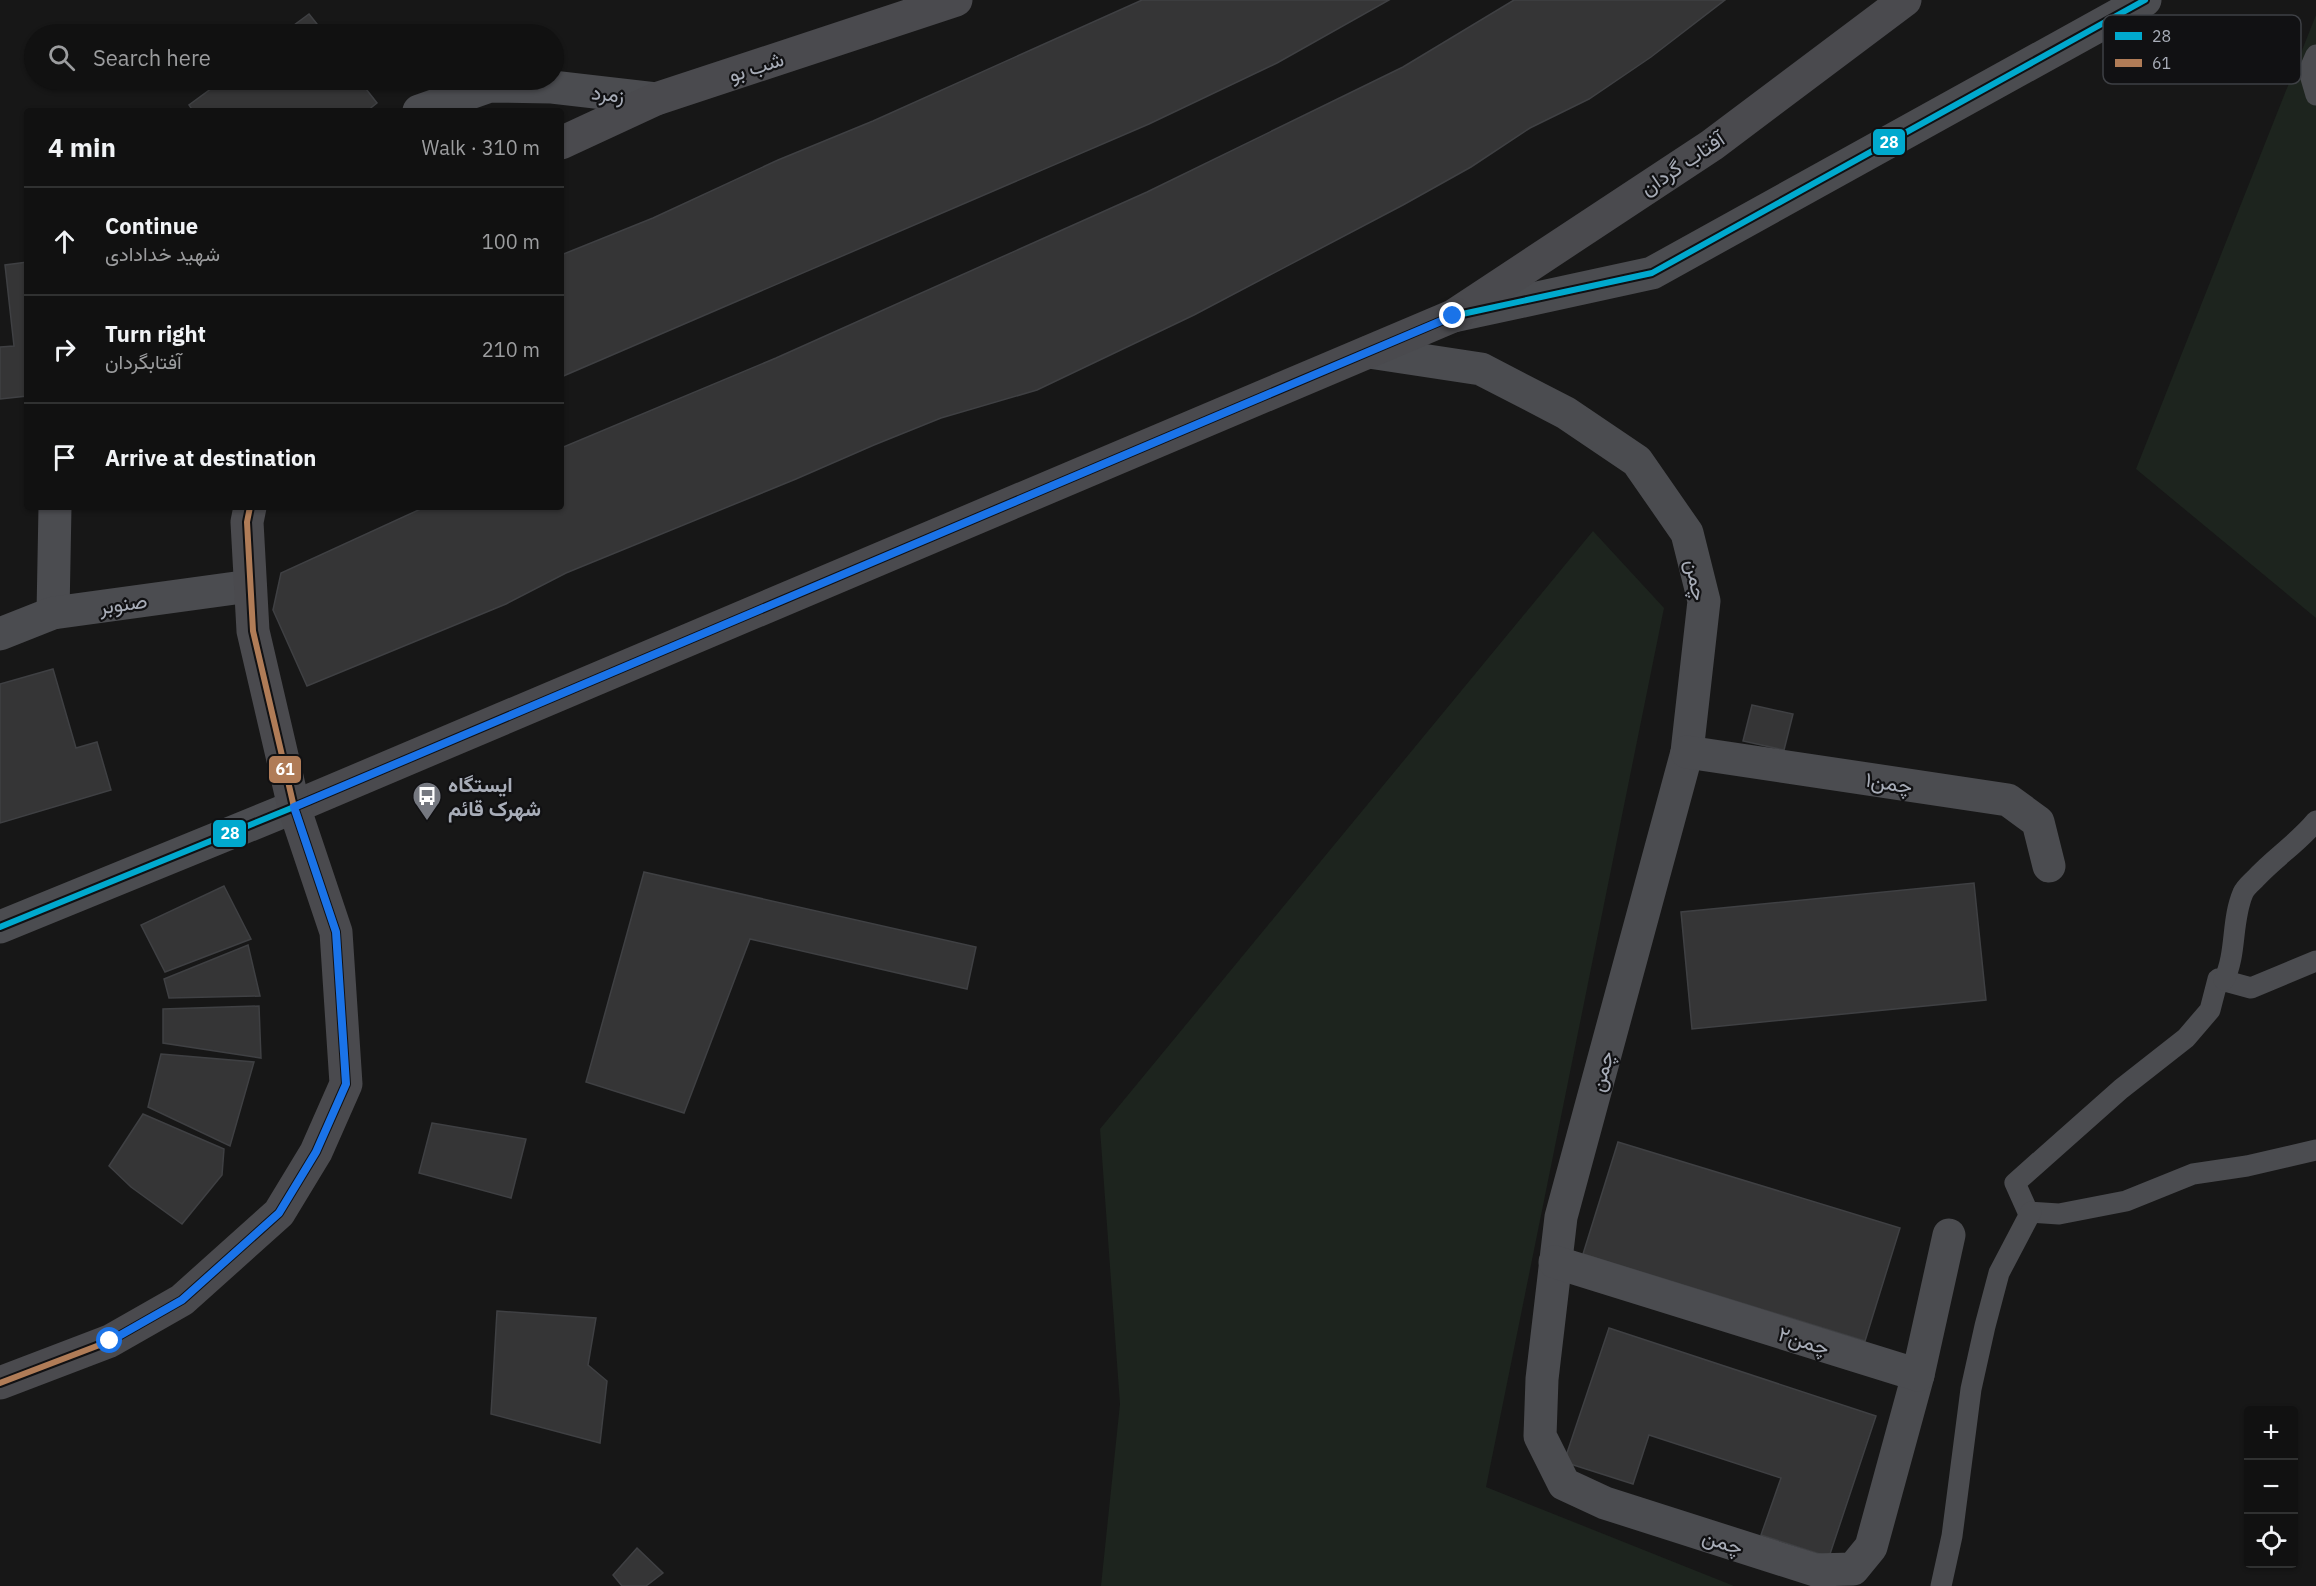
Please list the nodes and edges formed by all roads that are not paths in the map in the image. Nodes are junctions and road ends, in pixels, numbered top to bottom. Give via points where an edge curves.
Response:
1 (956, 0) edge
2 (1905, 0) edge
3 (2145, 0) edge
4 (2118, 15) edge
5 (2103, 23) edge
6 (2316, 55) edge
7 (564, 88) edge
8 (479, 90) edge
9 (2316, 95) edge
10 (657, 99) junction
11 (428, 108) edge
12 (564, 141) edge
13 (1453, 316) junction
14 (1369, 352) junction
15 (55, 510) edge
16 (249, 510) edge
17 (250, 586) junction
18 (53, 613) junction
19 (0, 634) edge
20 (1688, 752) junction
21 (294, 807) junction
22 (2316, 821) edge
23 (2049, 866) dead end
24 (0, 927) edge
25 (2316, 961) edge
26 (2224, 980) junction
27 (2316, 1150) edge
28 (2031, 1212) junction
29 (1949, 1235) dead end
30 (1554, 1262) junction
31 (1918, 1375) junction
32 (0, 1383) edge
33 (1941, 1586) edge

1 - 10 main road, شب بو
2 - 13 main road, آفتاب گردان via 1712,145
3 - 4 street
5 - 13 street via 1652,273
6 - 9 lane via 2309,71
7 - 10 street, زمرد
8 - 11 street, زمرد
10 - 12 main road, شب بو
13 - 14 main road, آفتاب گردان
14 - 20 street, چمن via 1481,369 1566,413 1637,461 1688,532 1704,600
14 - 21 main road, آفتاب گردان
15 - 18 street
16 - 17 main road via 246,522
17 - 18 street, صنوبر
17 - 21 main road via 253,631
18 - 19 street, صنوبر
20 - 23 street, چمن۱ via 2008,801 2038,822
20 - 30 street, چمن via 1561,1217
21 - 24 street
21 - 32 main road via 336,932 342,1013 346,1084 316,1152 279,1213 182,1300 110,1341
22 - 26 lane via 2243,892 2231,965
25 - 26 lane via 2252,988
26 - 28 lane via 2218,979 2210,1010 2186,1038 2121,1089 2015,1183
27 - 28 lane via 2193,1174 2126,1201 2059,1214
28 - 33 lane via 1999,1272 1985,1326 1971,1389 1952,1536
29 - 31 street
30 - 31 street, چمن۲
30 - 31 street, چمن via 1540,1436 1564,1484 1605,1503 1815,1570 1852,1569 1871,1547

